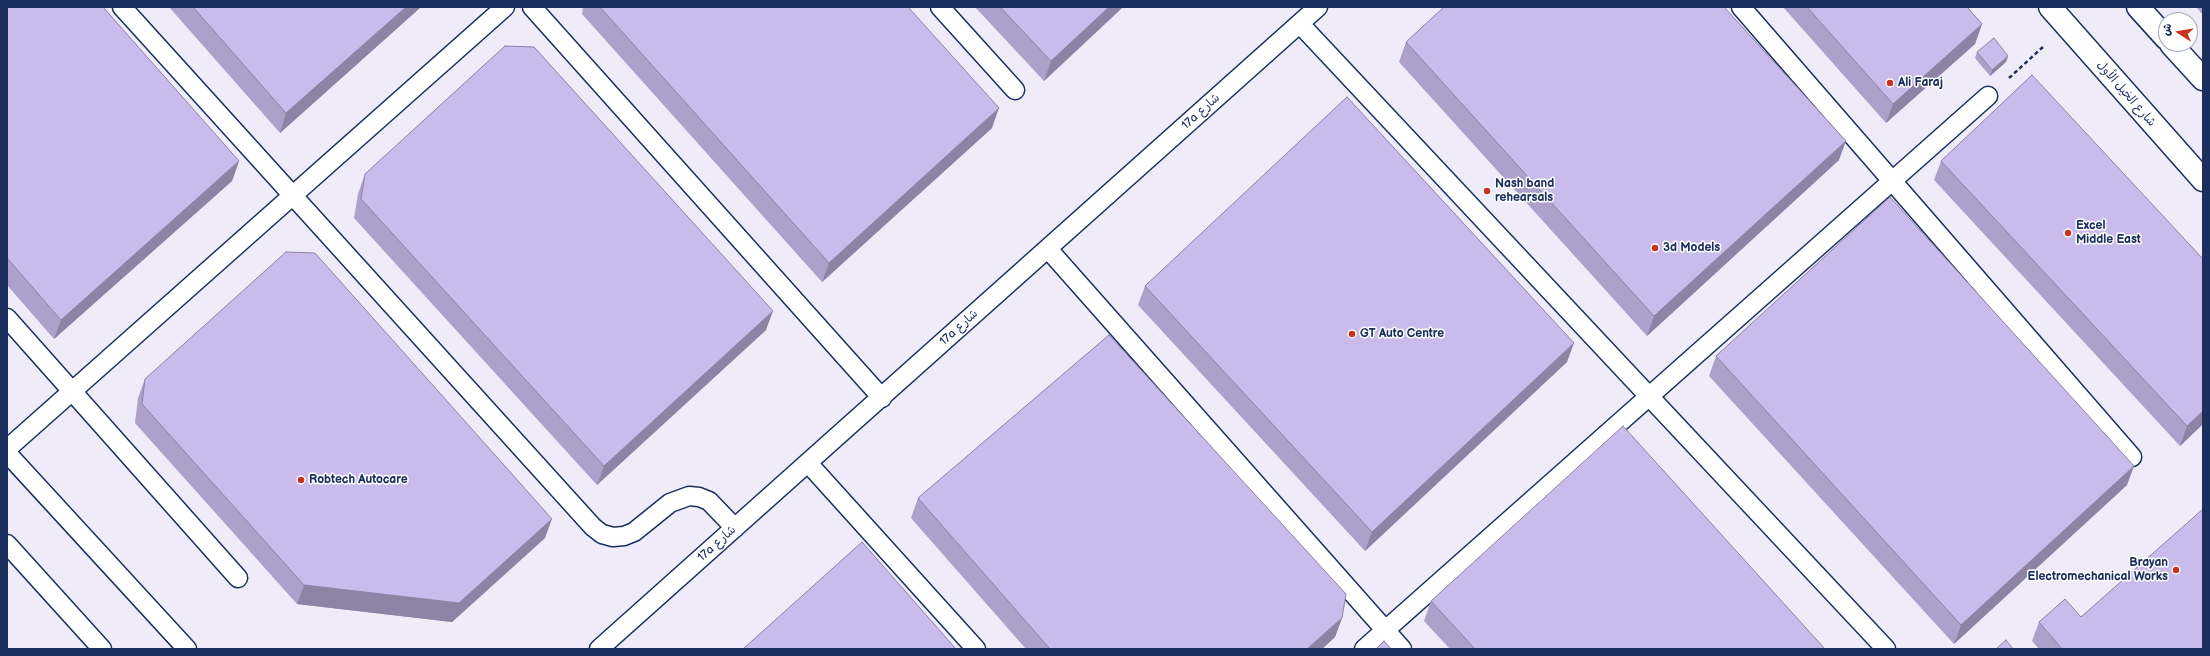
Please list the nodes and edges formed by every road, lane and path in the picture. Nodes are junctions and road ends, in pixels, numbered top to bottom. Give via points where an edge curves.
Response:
1 (122, 7) edge
2 (505, 7) edge
3 (532, 7) edge
4 (940, 7) edge
5 (1318, 7) edge
6 (1741, 7) edge
7 (2050, 7) edge
8 (2138, 7) edge
9 (1300, 24) junction
10 (2067, 26) junction
11 (2158, 29) edge
12 (2178, 52) edge
13 (2203, 79) edge
14 (1015, 90) dead end
15 (1988, 96) joint
16 (2203, 180) edge
17 (1892, 181) junction
18 (293, 196) junction
19 (1048, 249) junction
20 (7, 318) edge
21 (73, 392) junction
22 (1649, 396) junction
23 (882, 398) junction
24 (7, 449) edge
25 (7, 453) edge
26 (2132, 458) dead end
27 (808, 463) junction
28 (735, 528) junction
29 (7, 544) edge
30 (238, 578) dead end
31 (1385, 630) junction
32 (102, 649) edge
33 (187, 649) edge
34 (599, 649) edge
35 (976, 649) edge
36 (1364, 649) edge
37 (1402, 649) edge
38 (1886, 649) edge

1 - 18 lane
2 - 18 lane
3 - 23 lane
4 - 14 lane
5 - 9 lane, 17a شارع
6 - 17 lane
7 - 10 main road, شارع الخيل الأول
8 - 11 main road
9 - 19 lane, 17a شارع
9 - 22 lane
10 - 15 path
10 - 16 main road, شارع الخيل الأول
12 - 13 main road
15 - 17 lane
17 - 22 lane
17 - 26 lane
18 - 21 lane
18 - 28 lane via 602,534 614,537 634,532 670,503 689,496 709,502
19 - 23 lane, 17a شارع
19 - 31 lane
20 - 21 lane
21 - 24 lane
21 - 30 lane
22 - 31 lane
22 - 38 lane
23 - 27 lane, 17a شارع
25 - 33 lane
27 - 28 lane, 17a شارع
27 - 35 lane
28 - 34 lane, 17a شارع
29 - 32 lane
31 - 36 lane
31 - 37 lane

